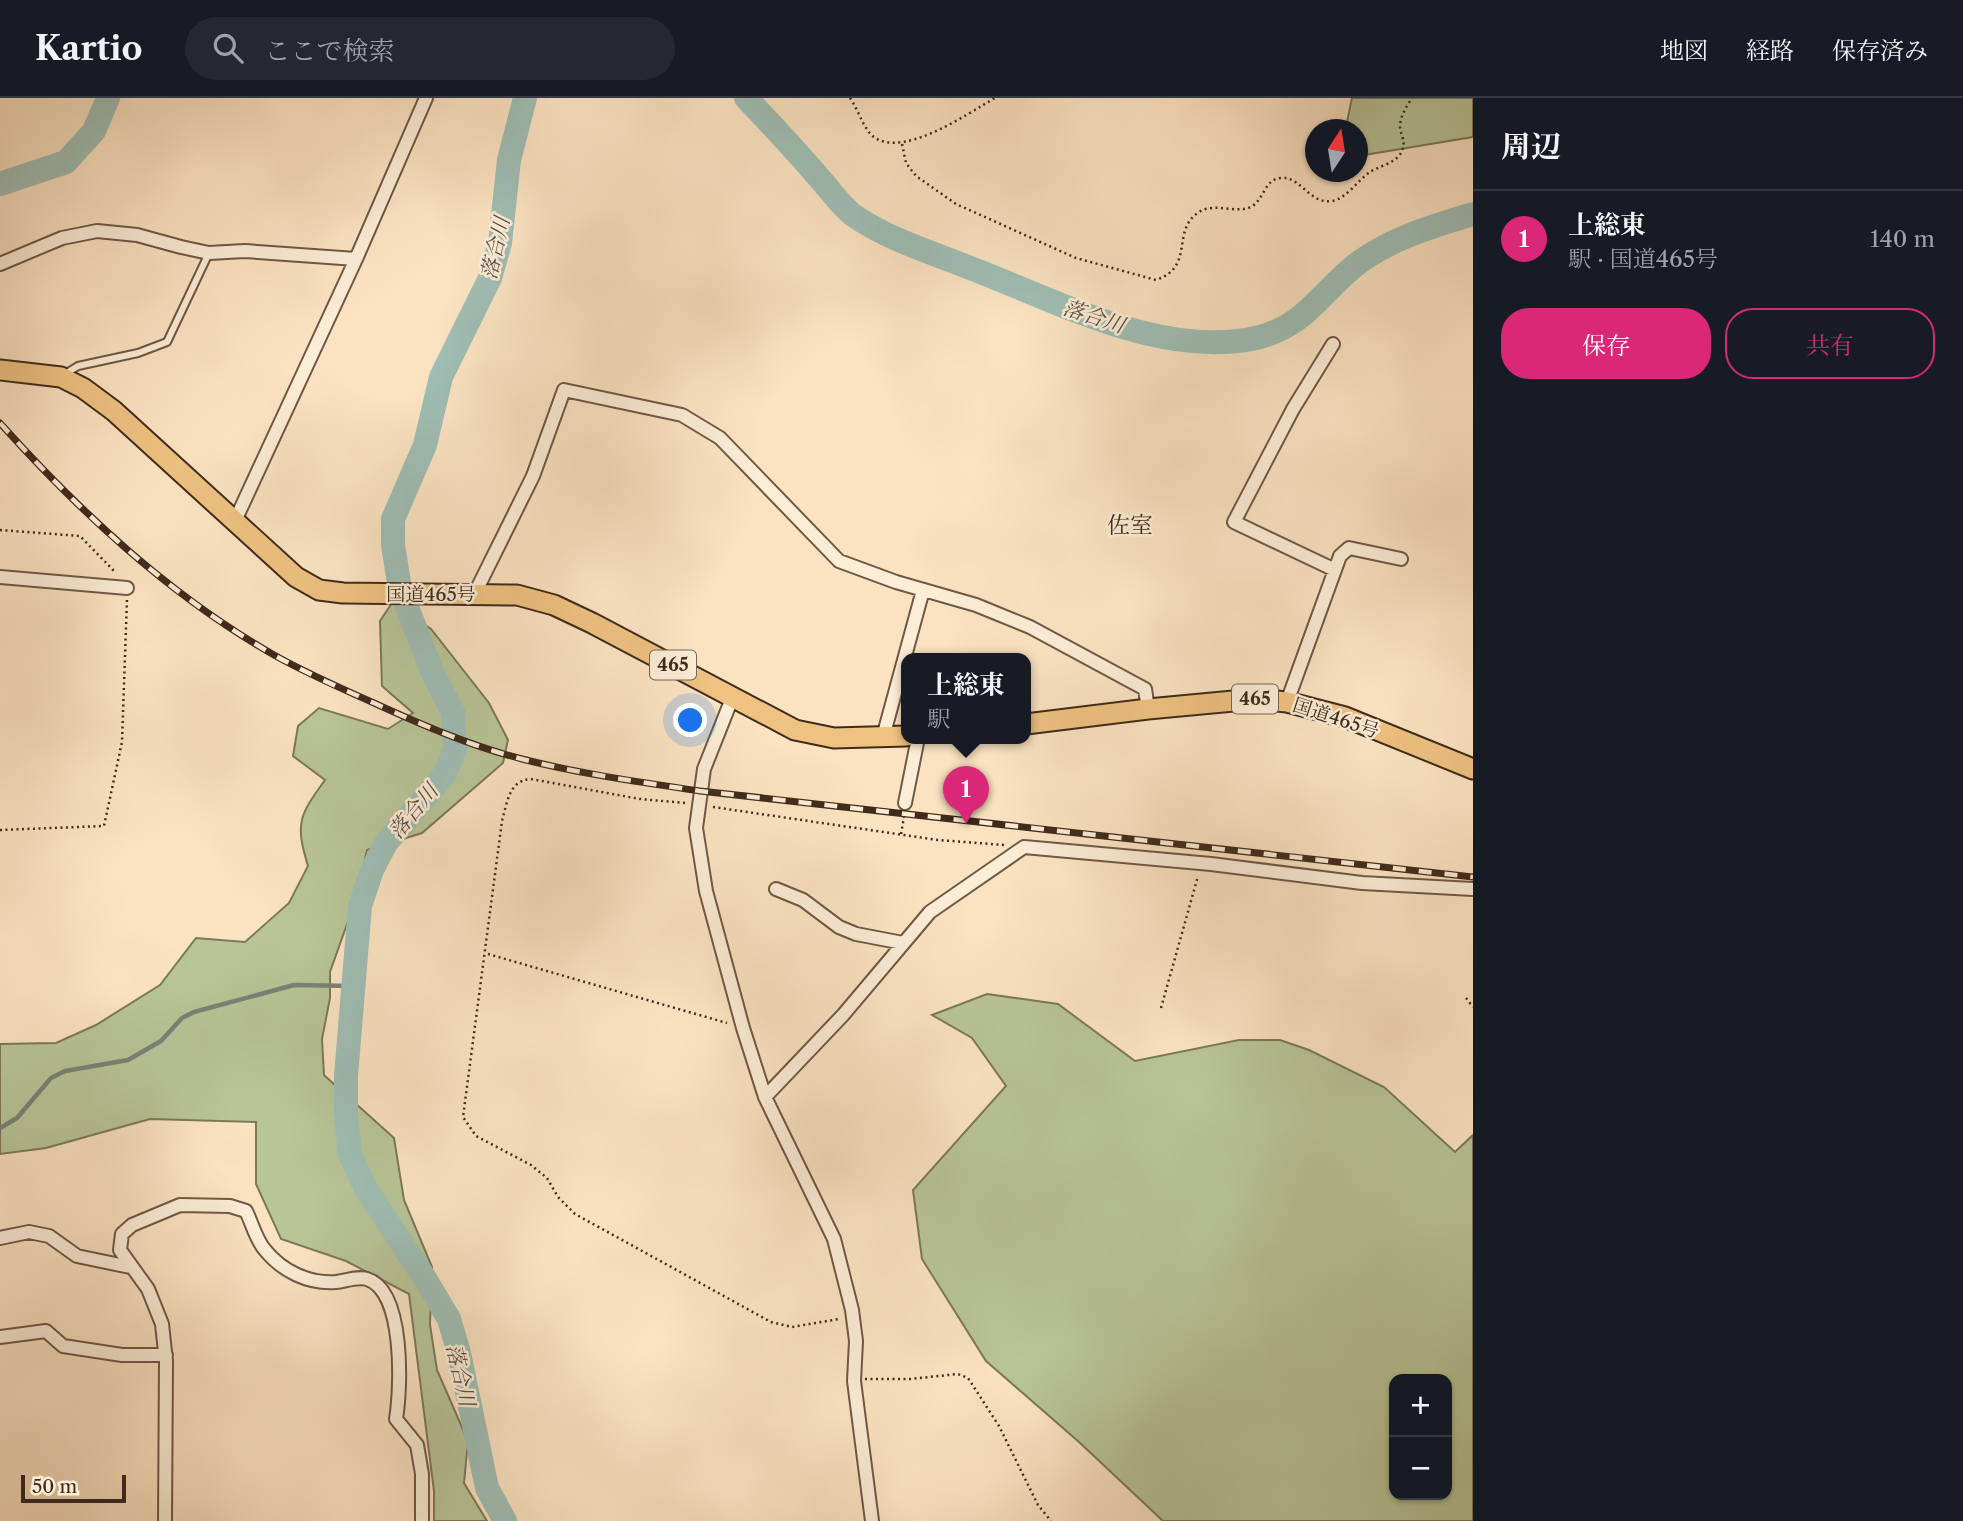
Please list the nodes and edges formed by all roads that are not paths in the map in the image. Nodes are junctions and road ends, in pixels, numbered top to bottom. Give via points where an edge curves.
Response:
1 (426, 98) edge
2 (209, 253) junction
3 (356, 259) junction
4 (0, 264) edge
5 (1333, 344) dead end
6 (0, 370) edge
7 (61, 377) junction
8 (234, 523) junction
9 (1401, 559) dead end
10 (1335, 570) junction
11 (0, 577) edge
12 (127, 588) road end
13 (923, 590) junction
14 (475, 593) junction
15 (906, 653) edge
16 (901, 671) edge
17 (733, 696) junction
18 (1287, 702) junction
19 (1148, 709) junction
20 (1031, 723) edge
21 (901, 736) edge
22 (883, 737) junction
23 (917, 744) edge
24 (1473, 769) edge
25 (905, 803) road end
26 (776, 889) dead end
27 (1473, 890) edge
28 (903, 943) junction
29 (765, 1097) junction
30 (0, 1238) edge
31 (130, 1267) junction
32 (0, 1337) edge
33 (166, 1355) junction
34 (165, 1521) edge
35 (422, 1521) edge
36 (872, 1521) edge

1 - 3 street
2 - 3 street
2 - 4 street via 137,234 97,231 62,238
2 - 7 lane via 167,342 78,366
3 - 8 street
5 - 10 street via 1293,408 1234,522
6 - 7 highway, 国道465号 / 465
7 - 8 highway, 国道465号 / 465 via 114,411
8 - 14 highway, 国道465号 / 465 via 296,577 319,590
9 - 10 street via 1349,548
10 - 18 street
11 - 12 street
13 - 14 street via 839,561 720,438 682,415 564,390 533,476
13 - 15 street
13 - 19 street via 1030,626 1145,689
14 - 17 highway, 国道465号 / 465 via 517,595 554,606
16 - 22 street
17 - 22 highway, 国道465号 / 465 via 795,730 834,738
17 - 29 street via 704,769 696,828 706,891
18 - 19 highway, 国道465号 / 465 via 1255,699
18 - 24 highway, 国道465号 / 465 via 1345,717
19 - 20 highway, 国道465号 / 465
21 - 22 highway, 国道465号 / 465
23 - 25 street
26 - 28 street via 803,900 839,927
27 - 28 street via 1362,883 1024,847 930,912
28 - 29 street
29 - 36 street via 834,1239 853,1317 854,1381
30 - 31 street via 29,1232 49,1236 77,1256
31 - 33 street via 148,1289 162,1324
31 - 35 street via 120,1250 122,1234 132,1225 180,1205 230,1206 246,1211 264,1249 294,1274 315,1282 365,1278 379,1285 392,1315 398,1349 396,1419 417,1445
32 - 33 street via 46,1331 63,1346 122,1355
33 - 34 street

